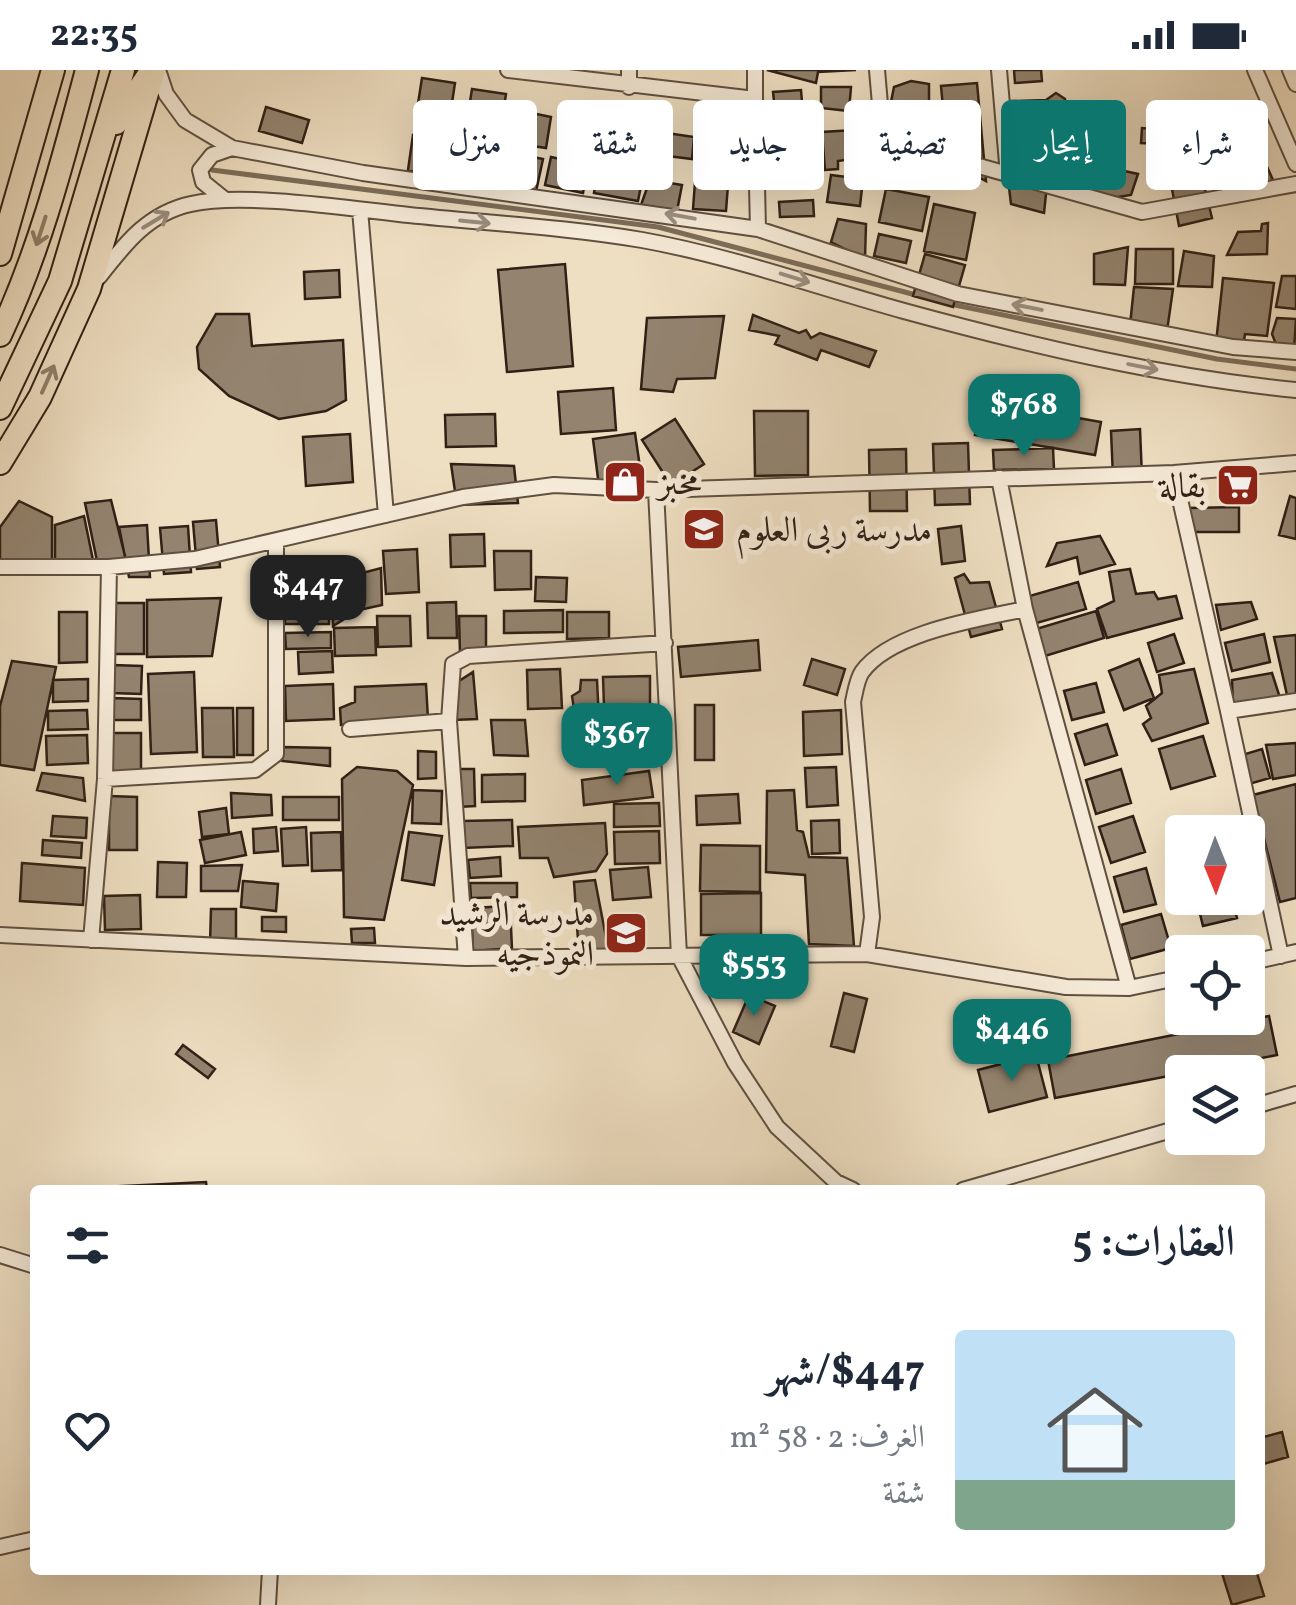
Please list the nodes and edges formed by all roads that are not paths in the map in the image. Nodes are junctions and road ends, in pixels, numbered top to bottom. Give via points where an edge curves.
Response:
1 (53, 70) edge
2 (87, 70) edge
3 (123, 70) edge
4 (155, 70) edge
5 (508, 70) edge
6 (629, 70) edge
7 (755, 70) edge
8 (877, 70) edge
9 (999, 70) edge
10 (1255, 70) edge
11 (1290, 70) edge
12 (1296, 84) edge
13 (630, 88) junction
14 (755, 99) junction
15 (1002, 100) edge
16 (106, 138) junction
17 (232, 148) junction
18 (1296, 164) edge
19 (1001, 173) edge
20 (1296, 184) edge
21 (1062, 190) edge
22 (224, 199) junction
23 (360, 210) junction
24 (758, 229) junction
25 (0, 254) edge
26 (89, 290) junction
27 (0, 335) edge
28 (1296, 352) edge
29 (1296, 390) edge
30 (0, 408) edge
31 (0, 463) edge
32 (1296, 463) edge
33 (1174, 473) junction
34 (998, 478) junction
35 (656, 490) junction
36 (386, 515) junction
37 (276, 543) junction
38 (4, 565) edge
39 (108, 567) junction
40 (1025, 609) junction
41 (664, 643) junction
42 (1296, 700) edge
43 (1228, 711) junction
44 (449, 721) junction
45 (350, 730) dead end
46 (105, 779) junction
47 (0, 922) edge
48 (0, 935) edge
49 (38, 936) junction
50 (91, 940) junction
51 (867, 954) junction
52 (1289, 954) edge
53 (678, 956) junction
54 (466, 958) junction
55 (1165, 980) edge
56 (1128, 988) junction
57 (1296, 1094) edge
58 (1265, 1103) edge
59 (1165, 1132) edge
60 (842, 1185) edge
61 (980, 1185) edge
62 (0, 1255) edge
63 (30, 1264) edge
64 (30, 1540) edge
65 (0, 1546) edge
66 (270, 1575) edge
67 (268, 1605) edge

1 - 25 main road
2 -> 27 main road via 50,205
3 - 16 main road
4 - 16 main road
4 - 17 street via 185,120
4 - 26 main road
5 - 13 street
6 - 13 street
7 - 14 street
8 - 19 street via 883,139
9 - 15 street
10 - 18 street
11 - 12 street
13 - 14 street
14 - 24 street
16 - 30 main road via 60,281
17 - 22 street via 212,155 200,170 203,182
24 -> 17 street
20 - 21 street via 1142,212
22 - 23 street
26 -> 22 street via 131,236 158,216
23 -> 29 street via 640,240 1061,351 1228,384
23 - 36 street
28 -> 24 street via 1233,347 958,294
31 -> 26 main road
32 - 33 street
33 - 34 street
33 - 43 street
34 - 35 street
34 - 40 street
35 - 36 street via 554,485
35 - 41 street
36 - 37 street
37 - 39 street
37 - 46 street via 276,754 255,770
38 - 39 street
39 - 46 street
40 - 51 street via 920,636 860,673 853,702 872,917
40 - 56 street
41 - 44 street via 458,658 452,664
41 - 53 street
42 - 43 street
43 - 52 street
44 - 45 street
44 - 54 street
46 - 50 street
47 - 49 street
48 - 49 street
49 - 50 street
50 - 54 street
51 - 53 street
51 - 56 street via 1066,987
53 - 54 street
53 - 60 street via 776,1127
55 - 56 street
57 - 58 street
59 - 61 street
62 - 63 street
64 - 65 street
66 - 67 street

